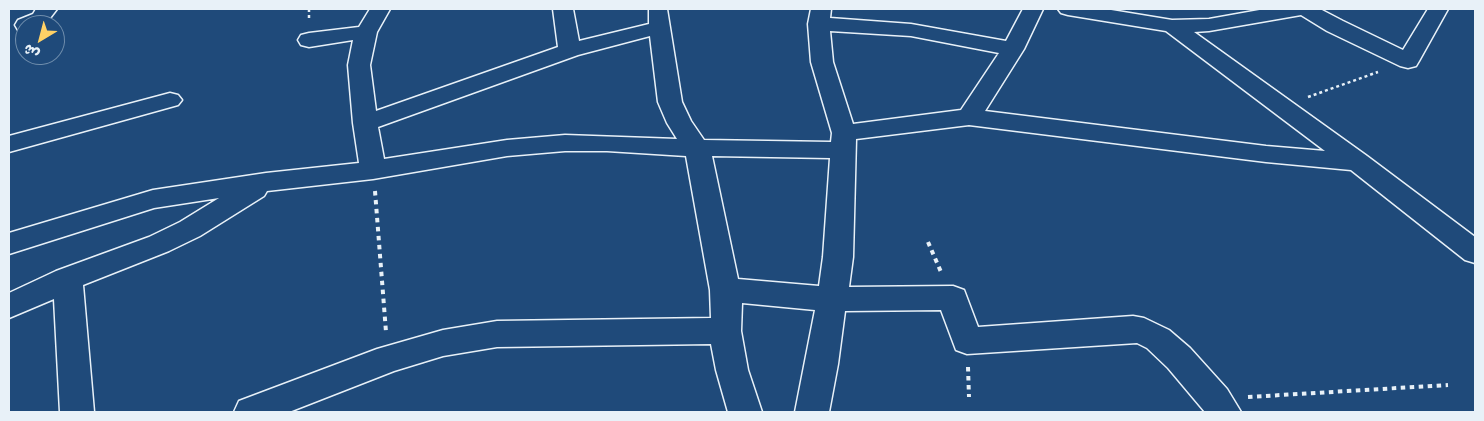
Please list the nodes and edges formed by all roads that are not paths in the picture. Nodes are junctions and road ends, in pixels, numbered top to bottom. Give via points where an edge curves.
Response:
1 (380, 9) edge
2 (563, 9) edge
3 (1033, 9) edge
4 (1068, 9) edge
5 (1299, 9) edge
6 (1306, 9) edge
7 (1438, 9) edge
8 (820, 16) edge
9 (659, 18) edge
10 (1172, 26) junction
11 (366, 32) junction
12 (309, 40) dead end
13 (1013, 49) junction
14 (570, 50) junction
15 (170, 100) dead end
16 (969, 118) junction
17 (365, 123) junction
18 (844, 142) junction
19 (9, 144) edge
20 (698, 148) junction
21 (1358, 162) junction
22 (373, 170) junction
23 (266, 182) junction
24 (9, 243) edge
25 (1475, 252) edge
26 (67, 279) junction
27 (725, 290) junction
28 (831, 299) junction
29 (9, 306) edge
30 (725, 331) junction
31 (1220, 406) edge
32 (77, 412) edge
33 (251, 412) edge
34 (745, 412) edge
35 (812, 412) edge

1 - 11 street
2 - 14 street
3 - 13 street
4 - 10 street
5 - 10 street via 1209,25
6 - 7 street via 1408,61
8 - 13 street
8 - 18 street via 822,62
9 - 14 street
9 - 20 street via 670,102 679,123
10 - 21 street
11 - 12 street
11 - 17 street via 359,65
13 - 16 street
14 - 17 street
15 - 19 street
16 - 18 street
16 - 21 street via 1256,153
17 - 22 street
18 - 20 street
18 - 28 street via 838,257
20 - 22 street via 564,144 507,148
20 - 27 street
21 - 25 street
22 - 23 street
23 - 24 street via 153,199
23 - 26 street via 159,244
26 - 29 street
26 - 32 street
27 - 28 street
27 - 30 street
28 - 31 street via 952,298 967,341 1133,329 1144,331 1158,338 1179,358
28 - 35 street
30 - 33 street via 497,334 443,342 388,359
30 - 34 street via 732,370

